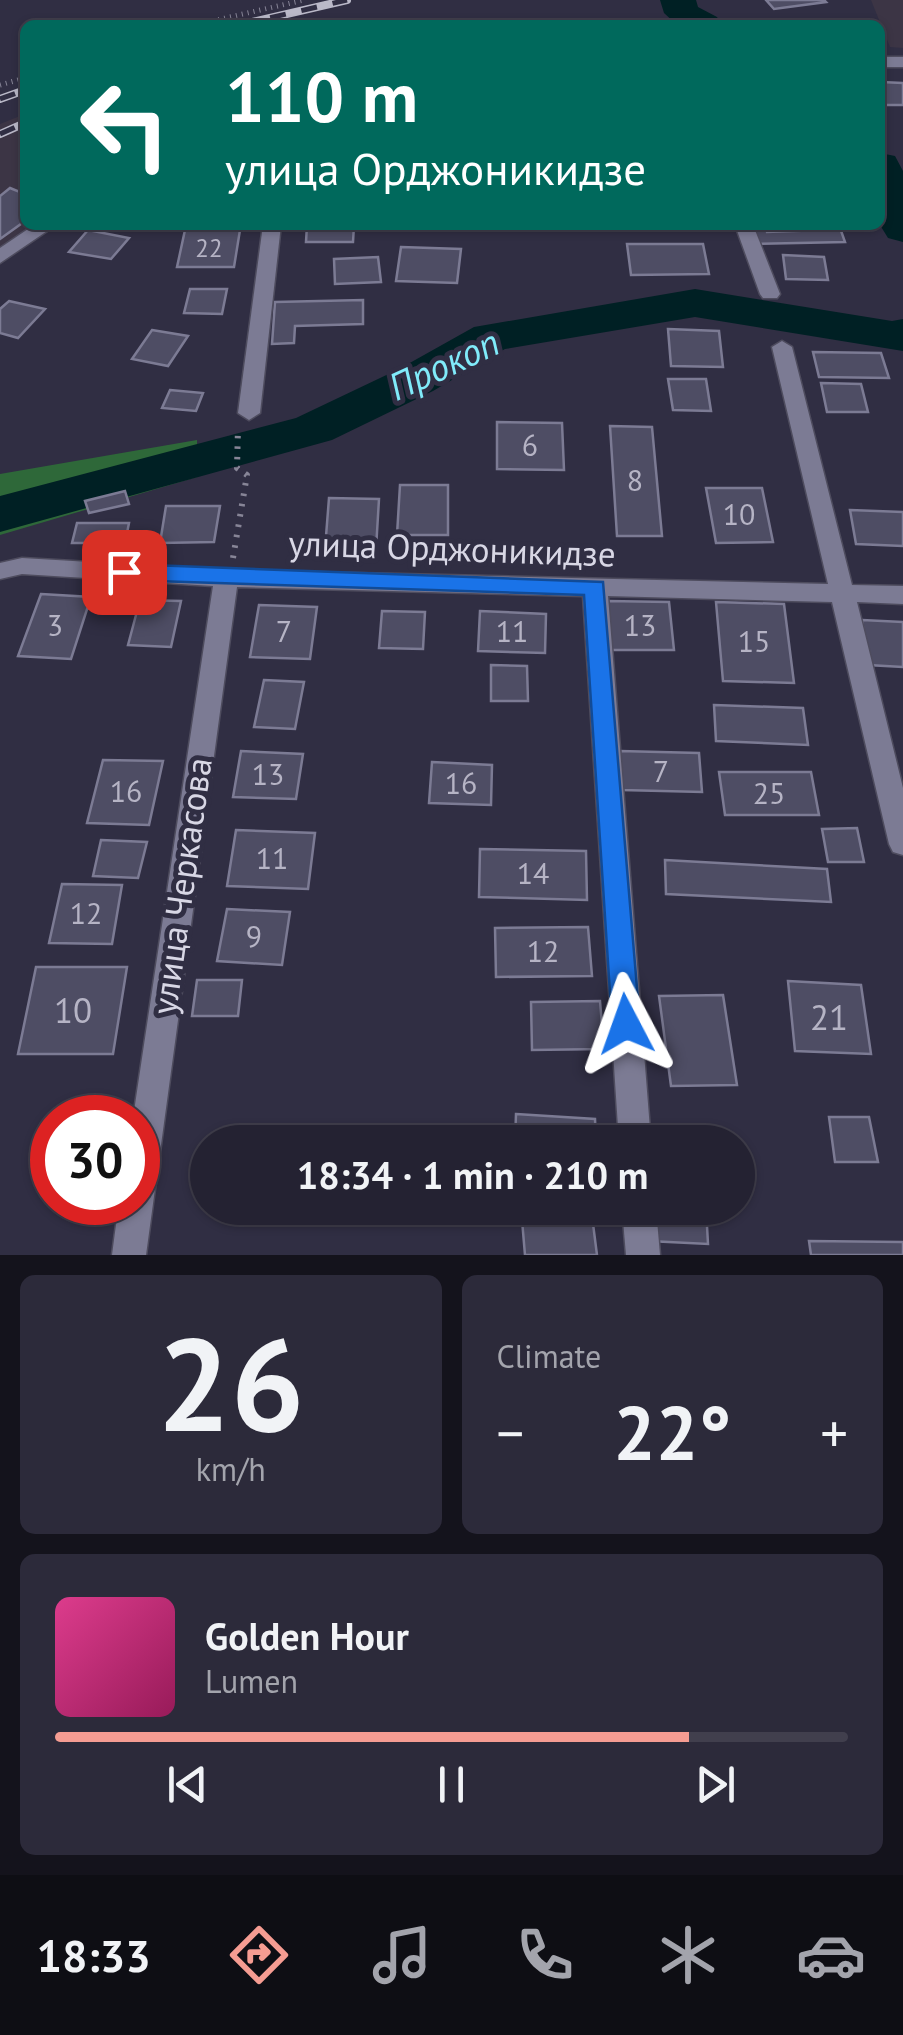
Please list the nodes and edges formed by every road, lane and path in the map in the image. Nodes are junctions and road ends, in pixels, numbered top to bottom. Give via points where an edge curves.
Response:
1 (304, 0) edge
2 (217, 20) edge
3 (39, 230) edge
4 (271, 230) edge
5 (746, 230) edge
6 (0, 257) edge
7 (770, 294) dead end
8 (782, 347) dead end
9 (249, 412) dead end
10 (235, 432) dead end
11 (0, 571) edge
12 (226, 578) junction
13 (595, 588) junction
14 (840, 593) junction
15 (903, 595) edge
16 (903, 844) edge
17 (152, 1095) edge
18 (634, 1125) edge
19 (133, 1225) edge
20 (641, 1225) edge
21 (129, 1255) edge
22 (643, 1255) edge

1 - 2 path
3 - 6 street
4 - 9 street
5 - 7 street
8 - 14 street
10 - 12 path via 238,468 247,475
11 - 12 street, улица Орджоникидзе via 22,566
12 - 13 street, улица Орджоникидзе
12 - 17 street, улица Черкасова
13 - 14 street, улица Орджоникидзе
13 - 18 street
14 - 15 street, улица Орджоникидзе
14 - 16 street
19 - 21 street
20 - 22 street

